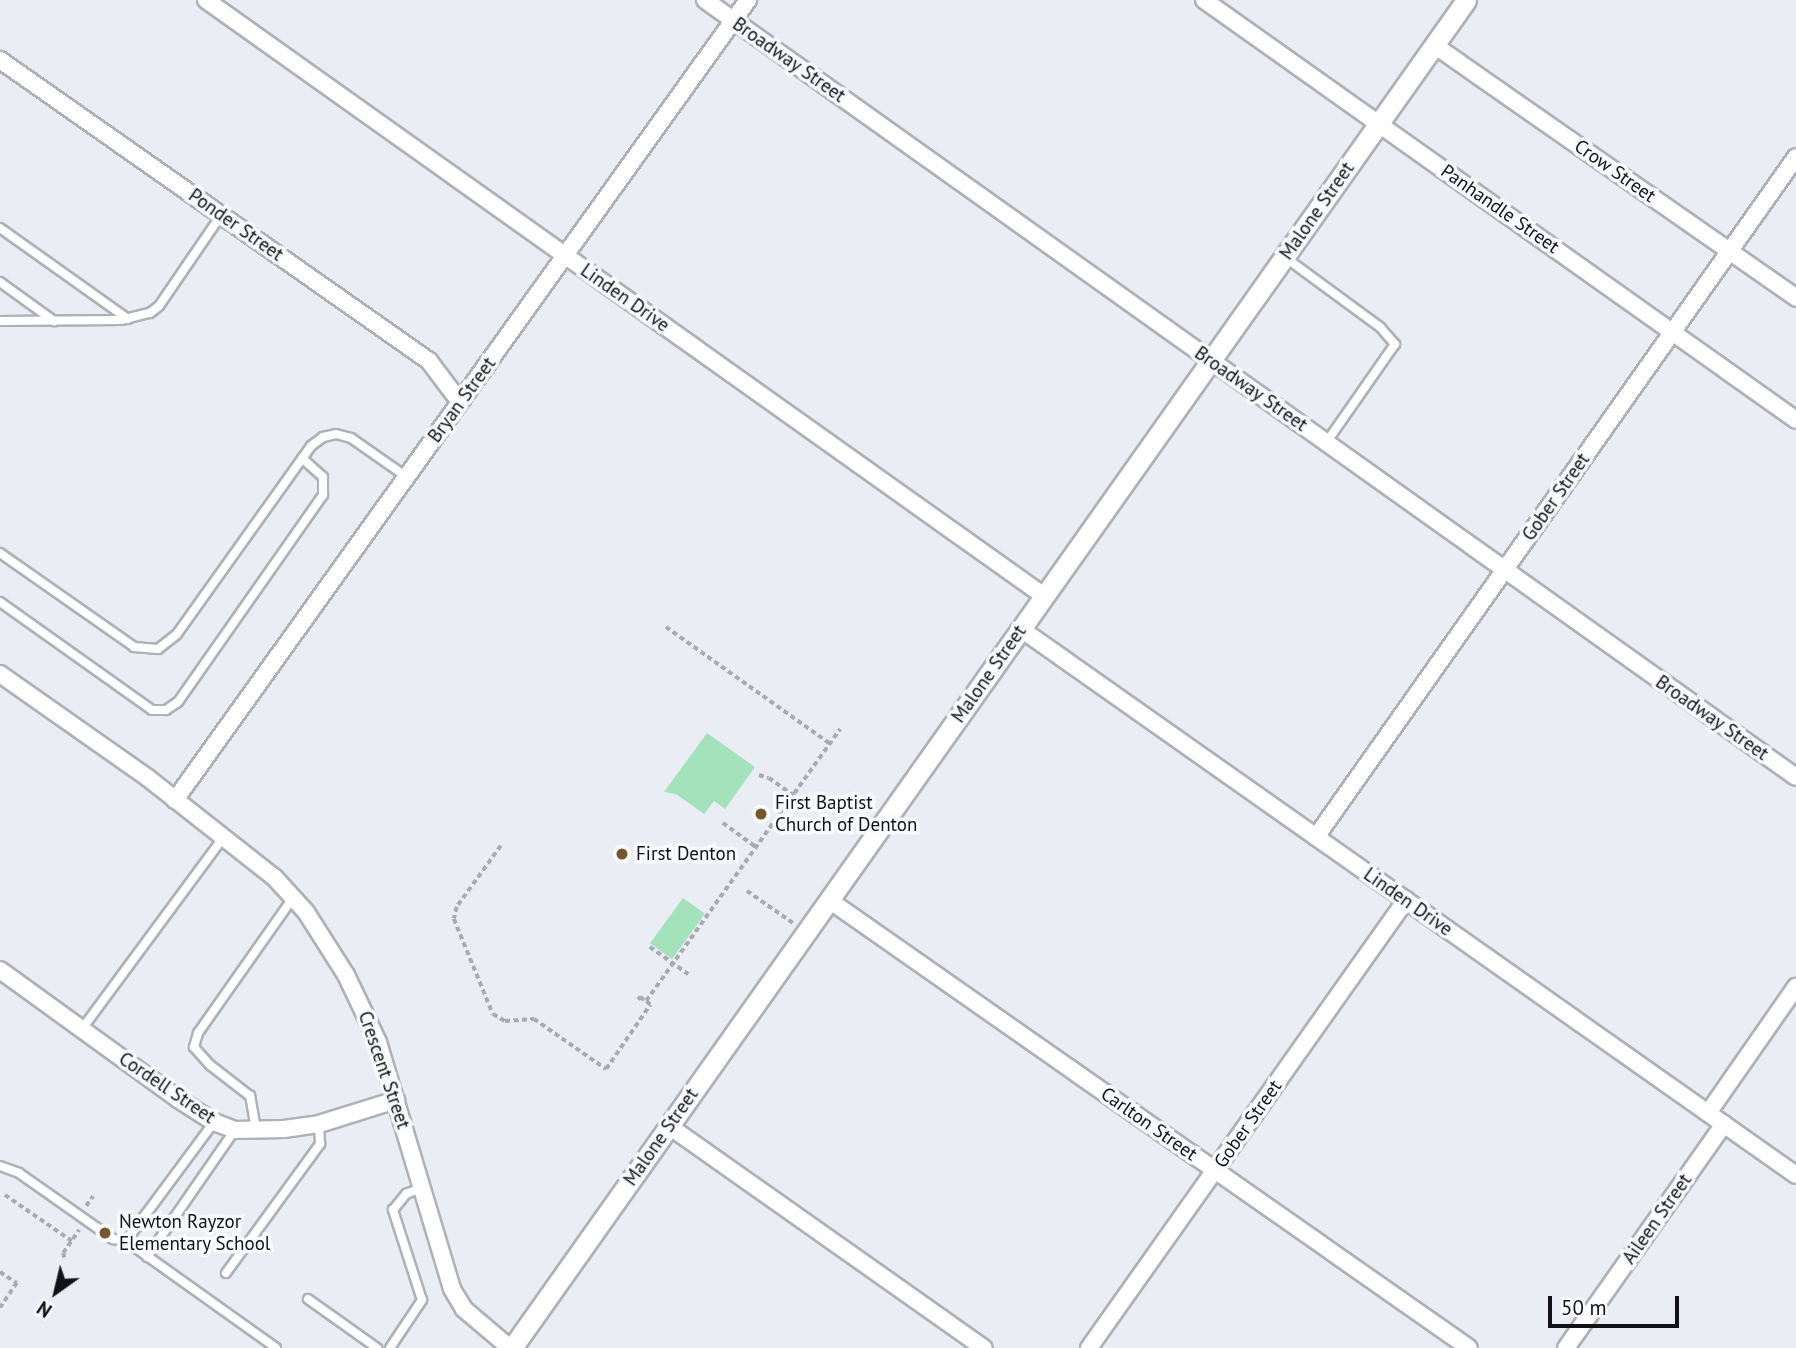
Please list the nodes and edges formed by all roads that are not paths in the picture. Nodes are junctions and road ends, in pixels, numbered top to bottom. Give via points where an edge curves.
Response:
1 (206, 0) edge
2 (705, 0) edge
3 (748, 0) edge
4 (1204, 0) edge
5 (1466, 0) edge
6 (734, 20) junction
7 (1434, 45) junction
8 (0, 60) edge
9 (1379, 123) junction
10 (1796, 157) edge
11 (221, 215) junction
12 (0, 228) edge
13 (1729, 251) junction
14 (565, 256) junction
15 (1284, 257) junction
16 (0, 282) edge
17 (1796, 298) edge
18 (128, 319) junction
19 (0, 321) edge
20 (54, 321) junction
21 (1672, 332) junction
22 (1211, 360) junction
23 (460, 402) junction
24 (1796, 421) edge
25 (1326, 443) junction
26 (302, 458) junction
27 (407, 477) junction
28 (0, 553) edge
29 (1504, 570) junction
30 (1044, 596) junction
31 (0, 602) edge
32 (1021, 629) junction
33 (0, 674) edge
34 (1796, 778) edge
35 (175, 800) junction
36 (1316, 837) junction
37 (223, 838) junction
38 (293, 898) junction
39 (829, 900) junction
40 (1406, 900) junction
41 (0, 970) edge
42 (1796, 987) edge
43 (82, 1029) junction
44 (396, 1100) junction
45 (1707, 1113) junction
46 (214, 1122) junction
47 (319, 1124) junction
48 (1724, 1124) junction
49 (669, 1126) junction
50 (235, 1130) junction
51 (256, 1131) junction
52 (0, 1166) edge
53 (1215, 1170) junction
54 (1796, 1175) edge
55 (422, 1187) junction
56 (126, 1241) junction
57 (147, 1257) junction
58 (226, 1273) dead end
59 (308, 1299) dead end
60 (276, 1348) edge
61 (377, 1348) edge
62 (390, 1348) edge
63 (511, 1348) edge
64 (984, 1348) edge
65 (1090, 1348) edge
66 (1469, 1348) edge
67 (1566, 1348) edge

1 - 14 street, Linden Drive
2 - 6 street, Broadway Street
3 - 6 street, Bryan Street
4 - 9 street, Panhandle Street
5 - 7 street, Malone Street
6 - 14 street, Bryan Street
6 - 22 street, Broadway Street
7 - 9 street, Malone Street
7 - 13 street, Crow Street
8 - 11 street, Ponder Street
9 - 15 street, Malone Street
9 - 21 street, Panhandle Street
10 - 13 street, Gober Street
11 - 18 lane via 159,306
11 - 23 street, Ponder Street via 429,360
12 - 18 lane
13 - 17 street, Crow Street
13 - 21 street, Gober Street
14 - 23 street, Bryan Street
14 - 30 street, Linden Drive
15 - 22 street, Malone Street
15 - 25 lane via 1380,327 1395,344
16 - 20 lane
18 - 20 lane
19 - 20 lane
21 - 24 street, Panhandle Street
21 - 29 street, Gober Street
22 - 25 street, Broadway Street
22 - 30 street, Malone Street
23 - 27 street, Bryan Street
25 - 29 street, Broadway Street
26 - 27 lane via 323,436 336,434 363,444
26 - 28 lane via 177,634 158,649 134,647
26 - 31 lane via 323,477 323,495 178,702 166,710 152,710
27 - 35 street, Bryan Street
29 - 34 street, Broadway Street
29 - 36 street, Gober Street
30 - 32 street, Malone Street
32 - 36 street, Linden Drive
32 - 39 street, Malone Street
33 - 35 street, Crescent Street
35 - 37 street, Crescent Street
36 - 40 street, Linden Drive
37 - 38 street, Crescent Street via 274,877
37 - 43 lane
38 - 44 street, Crescent Street via 358,997
38 - 51 lane via 198,1033 194,1047 250,1096
39 - 49 street, Malone Street
39 - 53 street, Carlton Street
40 - 45 street, Linden Drive
40 - 53 street, Gober Street
41 - 43 street, Cordell Street
42 - 45 street
43 - 46 street, Cordell Street
44 - 47 street, Cordell Street
44 - 55 street, Crescent Street
45 - 48 street, Linden Drive
46 - 50 street, Cordell Street
46 - 56 lane
47 - 51 street, Cordell Street
47 - 58 lane via 320,1144
48 - 54 street, Linden Drive
48 - 67 street, Aileen Street
49 - 63 street, Malone Street
49 - 64 street
50 - 51 street, Cordell Street
50 - 57 lane
52 - 56 lane via 19,1173 113,1238
53 - 65 street, Gober Street
53 - 66 street, Carlton Street
55 - 62 lane via 406,1194 393,1210 422,1300
55 - 63 street, Crescent Street via 452,1289 464,1309
56 - 57 lane
57 - 60 lane
59 - 61 lane

